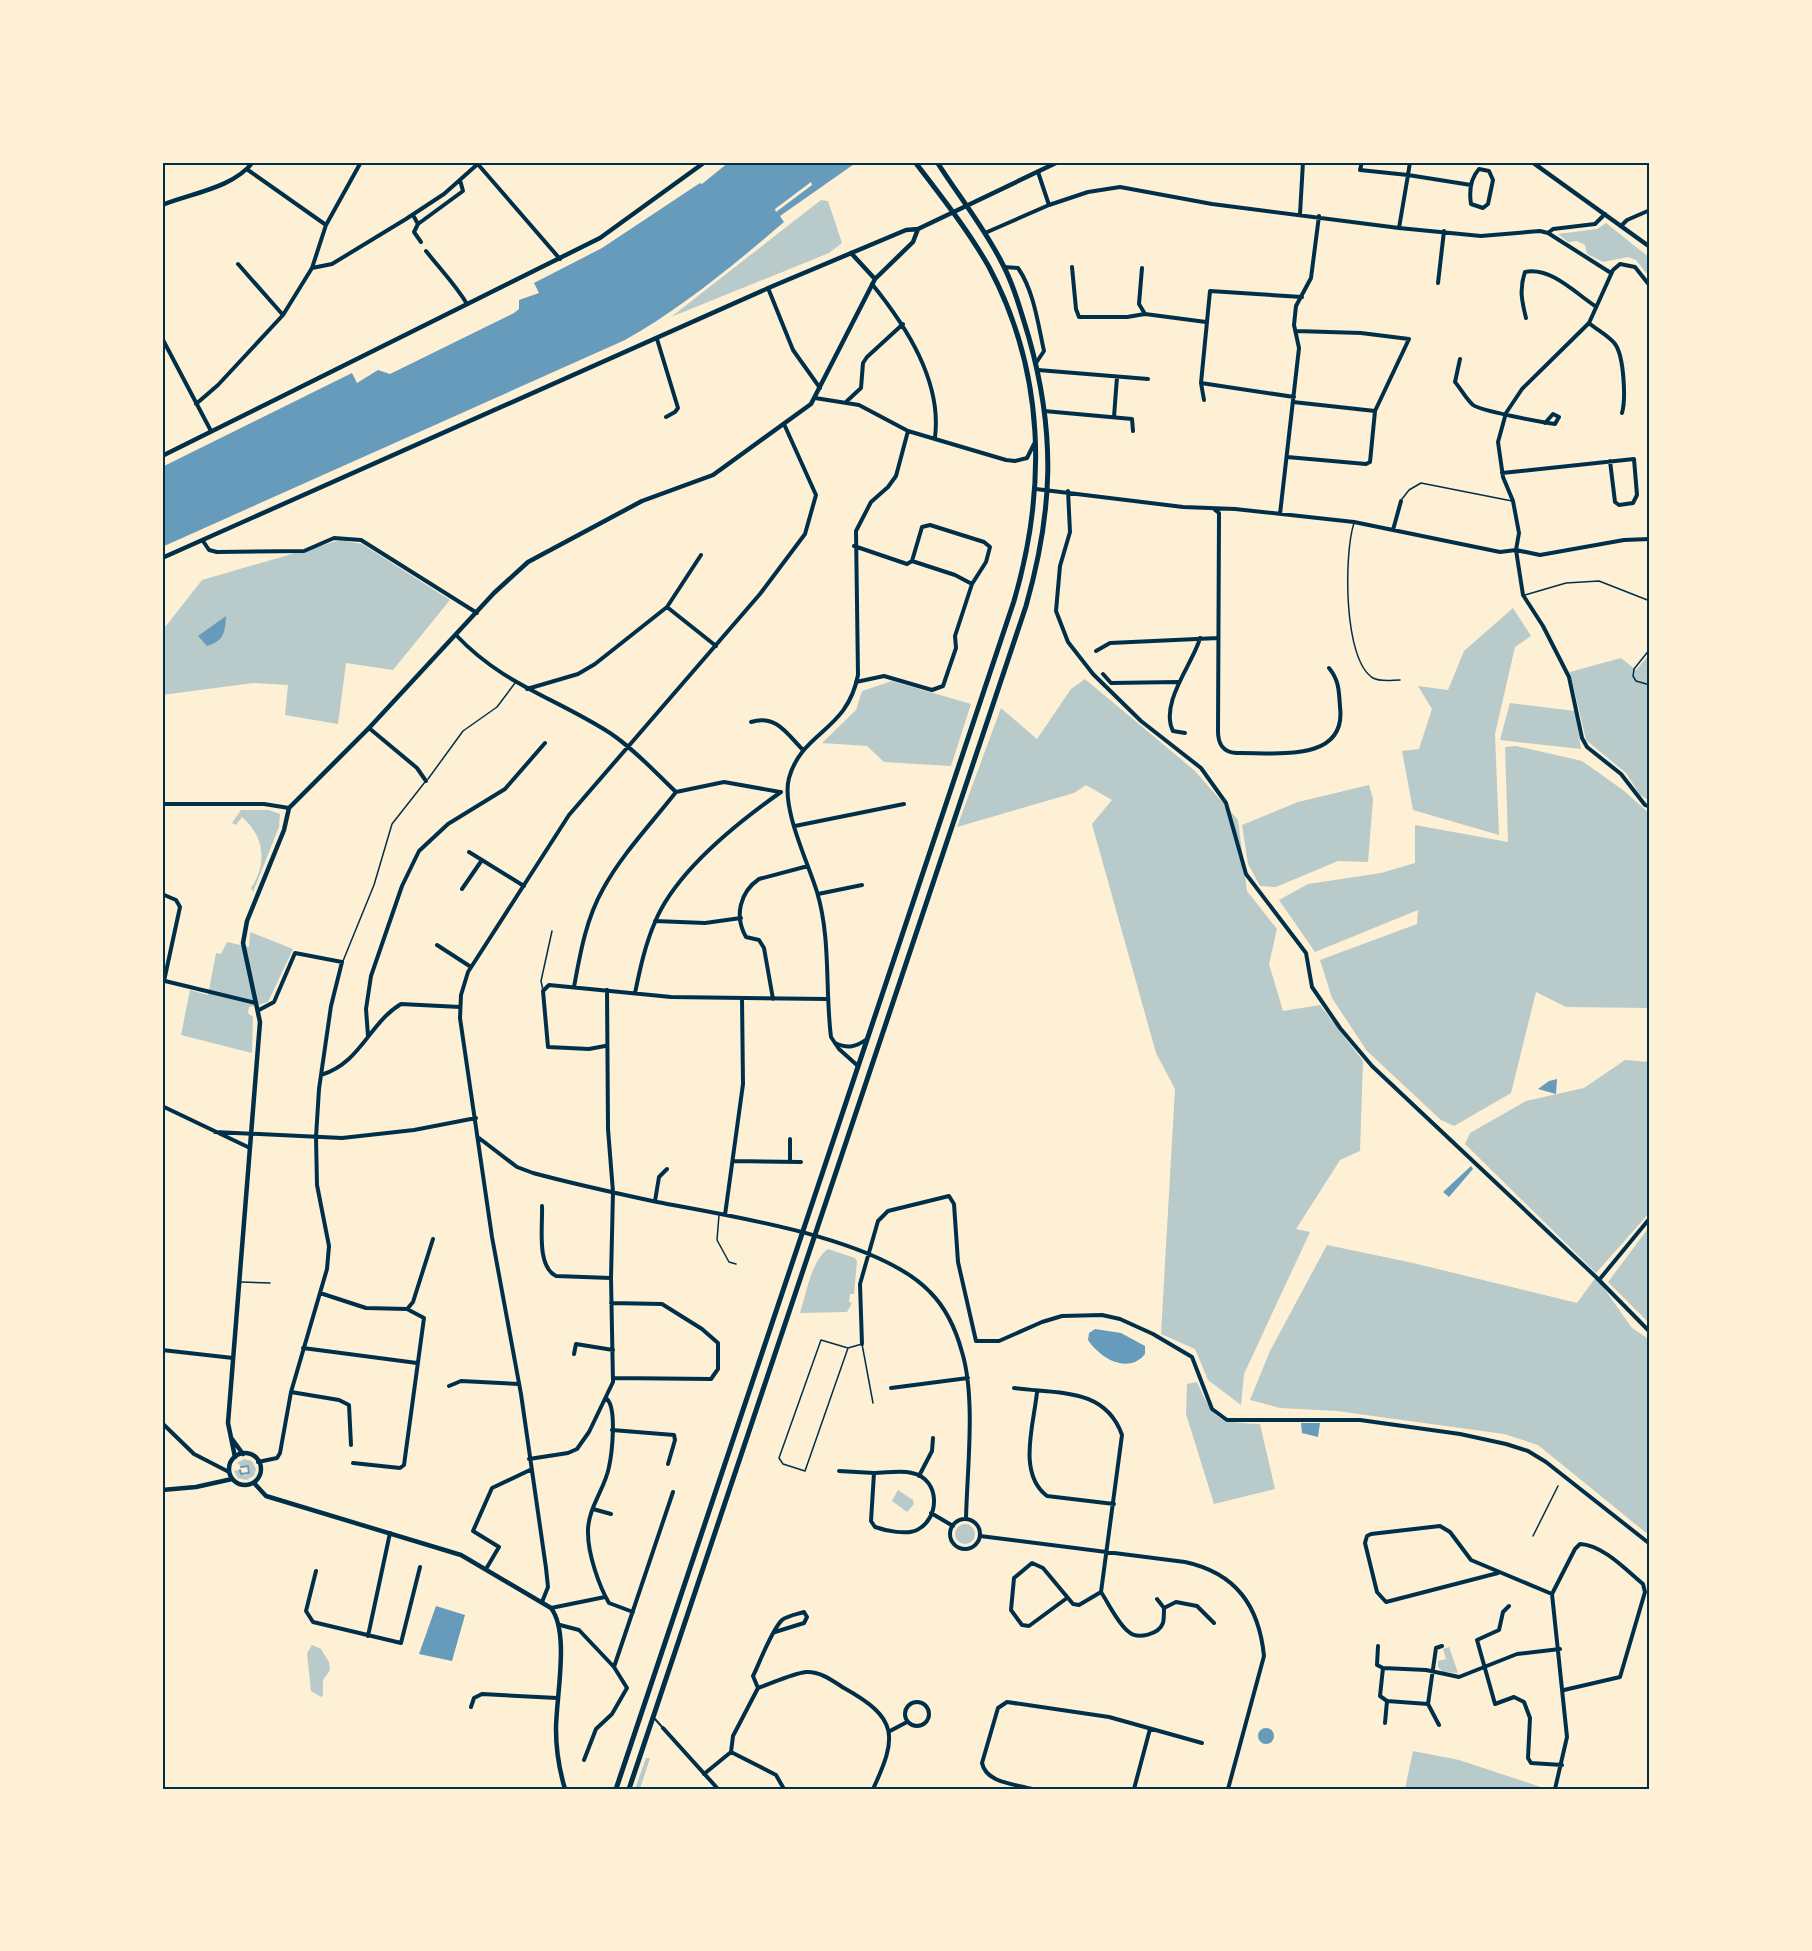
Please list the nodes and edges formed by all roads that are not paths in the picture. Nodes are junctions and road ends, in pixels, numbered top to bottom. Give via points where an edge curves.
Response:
1 (253, 162) edge
2 (361, 162) edge
3 (705, 162) edge
4 (915, 162) edge
5 (937, 162) edge
6 (1058, 162) edge
7 (1303, 162) edge
8 (1362, 162) edge
9 (1410, 162) edge
10 (1532, 162) edge
11 (478, 163) edge
12 (248, 170) junction
13 (1038, 172) junction
14 (1408, 175) junction
15 (460, 180) junction
16 (1471, 184) junction
17 (436, 199) junction
18 (162, 205) edge
19 (1049, 205) junction
20 (966, 206) junction
21 (442, 207) junction
22 (1650, 210) edge
23 (952, 211) junction
24 (1300, 214) junction
25 (1605, 214) junction
26 (413, 215) junction
27 (1319, 216) junction
28 (418, 224) junction
29 (326, 225) junction
30 (1621, 226) junction
31 (918, 228) junction
32 (1399, 228) junction
33 (1444, 231) junction
34 (985, 233) junction
35 (1548, 233) junction
36 (421, 242) dead end
37 (1650, 247) edge
38 (426, 251) dead end
39 (851, 253) junction
40 (560, 259) junction
41 (237, 264) dead end
42 (1004, 267) junction
43 (1072, 267) dead end
44 (312, 268) junction
45 (1142, 268) dead end
46 (1611, 273) junction
47 (873, 282) junction
48 (1438, 283) dead end
49 (1650, 286) edge
50 (768, 288) junction
51 (1302, 297) junction
52 (467, 304) junction
53 (1595, 306) junction
54 (1145, 314) junction
55 (283, 315) junction
56 (1526, 318) dead end
57 (1206, 322) junction
58 (1589, 323) junction
59 (903, 324) junction
60 (1296, 331) junction
61 (162, 338) edge
62 (657, 339) junction
63 (1460, 359) dead end
64 (1035, 363) junction
65 (1038, 370) junction
66 (1117, 377) junction
67 (1148, 379) dead end
68 (1201, 383) junction
69 (820, 388) junction
70 (815, 398) junction
71 (1294, 399) junction
72 (1204, 400) dead end
73 (846, 402) junction
74 (196, 404) junction
75 (1044, 411) junction
76 (1375, 411) junction
77 (1506, 413) junction
78 (1622, 413) dead end
79 (666, 417) dead end
80 (1114, 417) junction
81 (783, 423) junction
82 (1545, 423) dead end
83 (1133, 430) dead end
84 (211, 431) junction
85 (908, 431) junction
86 (935, 438) junction
87 (1036, 439) junction
88 (162, 456) edge
89 (1287, 457) junction
90 (1610, 461) junction
91 (1502, 473) junction
92 (1036, 489) junction
93 (1049, 489) junction
94 (1068, 491) junction
95 (1401, 501) joint
96 (1513, 501) junction
97 (1215, 509) junction
98 (1280, 514) junction
99 (1354, 522) junction
100 (1393, 530) junction
101 (1650, 539) edge
102 (203, 541) junction
103 (854, 546) junction
104 (1516, 550) junction
105 (701, 555) dead end
106 (162, 558) edge
107 (912, 561) junction
108 (972, 584) junction
109 (1523, 595) junction
110 (1650, 601) edge
111 (667, 607) junction
112 (477, 612) junction
113 (456, 635) junction
114 (1218, 638) junction
115 (1200, 639) junction
116 (716, 646) junction
117 (1650, 649) edge
118 (1096, 651) dead end
119 (1329, 668) dead end
120 (1102, 674) dead end
121 (1400, 680) dead end
122 (856, 682) junction
123 (1178, 682) junction
124 (515, 683) junction
125 (1650, 685) edge
126 (526, 689) junction
127 (751, 722) dead end
128 (369, 728) junction
129 (1185, 733) dead end
130 (545, 743) dead end
131 (629, 748) junction
132 (803, 750) junction
133 (426, 781) junction
134 (787, 790) junction
135 (676, 792) junction
136 (780, 792) junction
137 (162, 804) edge
138 (904, 804) dead end
139 (1650, 807) edge
140 (289, 808) junction
141 (795, 826) junction
142 (470, 852) dead end
143 (482, 860) junction
144 (808, 866) junction
145 (862, 885) dead end
146 (524, 886) junction
147 (462, 889) dead end
148 (162, 894) edge
149 (818, 894) junction
150 (741, 918) junction
151 (655, 921) junction
152 (552, 931) dead end
153 (437, 945) dead end
154 (342, 962) junction
155 (471, 966) junction
156 (163, 981) edge
157 (574, 987) junction
158 (607, 990) junction
159 (543, 991) junction
160 (635, 993) junction
161 (742, 998) junction
162 (773, 999) junction
163 (828, 999) junction
164 (257, 1003) junction
165 (460, 1007) junction
166 (259, 1010) junction
167 (368, 1036) junction
168 (867, 1039) junction
169 (835, 1042) junction
170 (605, 1046) junction
171 (858, 1065) junction
172 (321, 1075) junction
173 (162, 1106) edge
174 (476, 1118) junction
175 (215, 1132) junction
176 (251, 1133) junction
177 (479, 1138) junction
178 (316, 1139) junction
179 (790, 1139) dead end
180 (250, 1148) junction
181 (733, 1161) junction
182 (801, 1161) dead end
183 (790, 1162) junction
184 (668, 1169) dead end
185 (613, 1192) junction
186 (655, 1201) junction
187 (542, 1206) dead end
188 (719, 1214) junction
189 (725, 1215) junction
190 (1650, 1218) edge
191 (804, 1233) junction
192 (816, 1236) junction
193 (433, 1239) dead end
194 (868, 1253) junction
195 (736, 1264) dead end
196 (611, 1278) junction
197 (1599, 1280) junction
198 (239, 1282) junction
199 (270, 1283) dead end
200 (320, 1293) junction
201 (611, 1303) junction
202 (407, 1309) junction
203 (1650, 1332) edge
204 (862, 1344) junction
205 (303, 1348) junction
206 (848, 1348) junction
207 (162, 1350) edge
208 (613, 1350) junction
209 (574, 1354) dead end
210 (233, 1358) junction
211 (417, 1363) junction
212 (614, 1378) junction
213 (968, 1378) junction
214 (519, 1384) junction
215 (450, 1386) dead end
216 (891, 1388) dead end
217 (1014, 1388) dead end
218 (291, 1392) junction
219 (1037, 1392) junction
220 (607, 1399) junction
221 (873, 1403) dead end
222 (162, 1423) edge
223 (612, 1430) junction
224 (229, 1434) junction
225 (933, 1438) dead end
226 (351, 1446) dead end
227 (243, 1454) junction
228 (235, 1457) junction
229 (529, 1459) junction
230 (258, 1462) junction
231 (352, 1463) dead end
232 (668, 1464) dead end
233 (530, 1470) junction
234 (839, 1471) dead end
235 (229, 1472) junction
236 (874, 1473) junction
237 (919, 1476) junction
238 (232, 1479) junction
239 (254, 1483) junction
240 (1558, 1486) dead end
241 (162, 1490) edge
242 (673, 1492) dead end
243 (1114, 1504) junction
244 (593, 1509) junction
245 (931, 1513) junction
246 (611, 1514) dead end
247 (966, 1519) junction
248 (953, 1526) junction
249 (391, 1532) junction
250 (980, 1536) junction
251 (1533, 1536) dead end
252 (1650, 1544) edge
253 (1108, 1552) junction
254 (420, 1568) dead end
255 (486, 1569) junction
256 (316, 1571) dead end
257 (1498, 1573) junction
258 (1101, 1592) junction
259 (1552, 1594) junction
260 (605, 1597) junction
261 (1067, 1598) junction
262 (1157, 1599) dead end
263 (542, 1602) junction
264 (1509, 1606) dead end
265 (551, 1608) junction
266 (1164, 1608) junction
267 (633, 1612) junction
268 (1214, 1623) dead end
269 (560, 1625) junction
270 (775, 1632) junction
271 (368, 1636) junction
272 (1378, 1646) dead end
273 (1442, 1646) dead end
274 (1560, 1649) junction
275 (1485, 1666) junction
276 (614, 1667) junction
277 (1383, 1668) junction
278 (1432, 1672) junction
279 (758, 1688) junction
280 (1564, 1690) junction
281 (557, 1698) junction
282 (1387, 1701) junction
283 (1428, 1704) junction
284 (471, 1707) dead end
285 (653, 1717) junction
286 (907, 1722) junction
287 (1385, 1723) dead end
288 (1439, 1725) dead end
289 (663, 1728) joint
290 (1150, 1729) junction
291 (890, 1731) junction
292 (1202, 1743) dead end
293 (731, 1752) junction
294 (584, 1760) dead end
295 (1562, 1766) junction
296 (704, 1774) junction
297 (565, 1789) edge
298 (615, 1789) edge
299 (629, 1789) edge
300 (718, 1789) edge
301 (784, 1789) edge
302 (873, 1789) edge
303 (1032, 1789) edge
304 (1134, 1789) edge
305 (1228, 1789) edge
306 (1555, 1789) edge

1 - 12 street
2 - 29 street
3 - 40 street via 600,238
4 - 23 main road
5 - 20 main road
6 - 13 street
7 - 24 street
8 - 14 street via 1360,170
9 - 14 street
10 - 25 street
11 - 15 street
11 - 40 street
12 - 18 street via 218,186
12 - 29 street
13 - 19 street
13 - 20 street
14 - 16 street
14 - 32 street
15 - 17 street
15 - 21 street via 464,191
16 - 16 street via 1479,169 1489,171 1493,180 1488,204 1483,208 1471,204
17 - 21 street
17 - 26 street
19 - 24 street via 1088,192 1120,188
19 - 34 street
20 - 23 street
20 - 34 main road
21 - 28 street
22 - 30 street
23 - 31 street
23 - 87 main road via 989,267 1014,323 1027,372
24 - 27 street
25 - 30 street
25 - 35 street via 1595,224
26 - 28 street
26 - 44 street via 332,264
27 - 32 street
27 - 51 street via 1311,278
28 - 36 street via 414,232
29 - 44 street
30 - 37 street
31 - 39 street
31 - 47 street via 912,242
32 - 33 street
33 - 35 street via 1480,236
33 - 48 street
34 - 42 main road
35 - 46 street
38 - 52 street
39 - 47 street
39 - 50 street
40 - 52 street
41 - 55 street
42 - 64 main road
42 - 64 street via 1018,268 1023,276 1044,351
43 - 54 street via 1079,317
44 - 55 street
45 - 54 street via 1139,304
46 - 49 street via 1626,264 1635,267
46 - 53 street
47 - 59 street
47 - 69 street
50 - 62 street
50 - 69 street via 793,350
51 - 57 street via 1210,291
51 - 60 street via 1296,306
52 - 84 street
53 - 56 street via 1546,273 1535,270 1525,272 1521,283
53 - 58 street
54 - 57 street
55 - 74 street
57 - 68 street
58 - 77 street via 1522,389
58 - 78 street via 1614,342 1619,352 1625,403
59 - 73 street via 867,357 861,388
59 - 86 street via 934,401
60 - 71 street via 1299,348
60 - 76 street via 1409,339
61 - 74 street
62 - 79 street via 678,408
62 - 102 street
63 - 77 street via 1455,382 1473,404 1487,412
64 - 65 main road
65 - 66 street
65 - 75 main road
66 - 67 street
66 - 80 street
68 - 71 street
68 - 72 street
69 - 70 street
70 - 73 street
70 - 81 street
71 - 76 street
71 - 89 street
73 - 85 street
74 - 84 street
75 - 80 street
75 - 93 main road
76 - 89 street via 1370,462
77 - 82 street
77 - 91 street via 1498,442
80 - 83 street via 1132,419
81 - 112 street via 713,475 642,501 528,562
81 - 116 street via 814,486 815,504 810,521 785,561
84 - 88 street
85 - 86 street
85 - 103 street via 901,466 865,511
86 - 87 street via 1015,461 1027,458
87 - 92 main road
89 - 98 street
90 - 90 street via 1634,459 1637,495 1633,503 1615,502
90 - 91 street
91 - 96 street
92 - 93 street
92 - 168 main road via 1031,535 1014,601
93 - 94 street
93 - 192 main road via 1043,538 1026,606
94 - 97 street
94 - 197 street via 1070,532 1060,566 1056,611 1068,642 1093,674 1141,721 1202,768 1226,803 1246,874 1306,953 1312,987 1340,1028 1372,1066
95 - 96 lane via 1421,483
95 - 100 street
96 - 104 street via 1519,533
97 - 98 street
97 - 114 street via 1219,513
98 - 99 street
99 - 100 street
99 - 121 lane via 1347,592 1354,641 1368,674 1376,680
100 - 104 street via 1500,552
101 - 104 street via 1540,555
102 - 106 street
102 - 112 street via 209,550 217,552 304,551 334,538 361,540
103 - 107 street via 907,564
103 - 122 street via 858,603
104 - 109 street
105 - 111 street
107 - 108 street
107 - 108 street via 922,527 930,525 984,542 990,547 989,553
108 - 122 street via 943,686 932,690 884,676
109 - 110 lane via 1579,580 1599,581
109 - 139 street via 1544,626 1569,677 1587,747 1621,774
111 - 116 street
111 - 126 street via 586,669
112 - 113 street
113 - 124 street
113 - 128 street
114 - 115 street
114 - 119 street via 1218,738 1230,753 1314,751 1330,741 1342,718 1337,678
115 - 118 street via 1110,643
115 - 123 street
116 - 131 street
117 - 125 lane via 1633,676 1636,681
120 - 123 street via 1112,683
122 - 132 street via 845,711
123 - 129 street via 1171,724 1173,731
124 - 126 street
124 - 133 lane via 496,707 463,731
126 - 131 street via 610,733
127 - 132 street via 771,720
128 - 133 street via 417,768
128 - 140 street
130 - 167 street via 505,789 443,828 413,861 371,976 366,1009
131 - 135 street
131 - 146 street via 569,815
132 - 134 street
133 - 154 lane via 392,824 374,885
134 - 136 street
134 - 141 street
135 - 136 street via 724,782
135 - 157 street via 621,860 602,891 583,940
136 - 151 street via 715,845 684,878
137 - 140 street via 264,804
138 - 141 street
140 - 164 street via 244,933 244,952
141 - 144 street
142 - 143 street
143 - 146 street
143 - 147 street
144 - 149 street
144 - 150 street via 752,884 740,902
145 - 149 street
146 - 155 street
148 - 156 street via 177,900 179,912
149 - 163 street
150 - 151 street via 705,923
150 - 162 street via 746,937 759,940 764,948
151 - 160 street
152 - 159 lane via 541,981
153 - 155 street
154 - 166 street via 295,953 274,1002
154 - 172 street
155 - 165 street
156 - 164 street
157 - 158 street
157 - 159 street via 549,985
158 - 160 street
158 - 170 street
159 - 170 street via 548,1047
160 - 161 street
161 - 162 street
161 - 181 street via 743,1084
162 - 163 street
163 - 169 street via 831,1037
164 - 166 street
165 - 167 street via 401,1004
165 - 174 street
166 - 176 street
167 - 172 street via 340,1068
168 - 169 street via 856,1046
168 - 171 main road
169 - 171 street
170 - 185 street
171 - 191 main road
172 - 178 street
173 - 175 street
174 - 177 street
174 - 178 street via 414,1130
175 - 176 street
175 - 180 street
176 - 178 street
176 - 180 street
177 - 185 street via 524,1170
177 - 214 street via 492,1237
178 - 200 street via 317,1185 329,1246
179 - 183 street
180 - 198 street
181 - 183 street
181 - 189 street
182 - 183 street
184 - 186 street via 659,1177
185 - 186 street
185 - 196 street
186 - 188 street
187 - 196 street via 543,1253 550,1273
188 - 189 street
188 - 195 lane via 717,1239 729,1263
189 - 191 street
190 - 197 street
191 - 192 street
191 - 298 main road
192 - 194 street
192 - 285 main road
193 - 202 street via 413,1302
194 - 204 street via 858,1299
194 - 213 street via 899,1268 930,1291 946,1312
194 - 252 street via 878,1221 888,1211 949,1196 954,1204 958,1262 976,1341 999,1341 1062,1316 1102,1315 1120,1319 1192,1358 1212,1409 1227,1420 1360,1420 1506,1444 1546,1462
196 - 201 street
197 - 203 street
198 - 199 lane
198 - 210 street
200 - 202 street via 366,1308
200 - 205 street
201 - 208 street
201 - 212 street via 662,1304 718,1343 718,1369 711,1378
202 - 211 street via 424,1318
204 - 206 lane
204 - 221 lane
205 - 211 street
205 - 218 street
206 - 206 lane via 805,1471 783,1464 779,1458 821,1340
207 - 210 street
208 - 209 street via 576,1344
208 - 212 street
210 - 224 street
211 - 231 street via 404,1465 400,1468
212 - 220 street
213 - 216 street
213 - 247 street
214 - 215 street via 461,1381
214 - 229 street
217 - 219 street
218 - 226 street via 349,1405
218 - 230 street via 278,1457
219 - 243 street via 1100,1402 1117,1422 1122,1435
219 - 243 street via 1029,1468 1039,1489 1047,1496
220 - 223 street via 611,1403
220 - 229 street via 577,1449
222 - 235 street via 194,1454
223 - 232 street via 674,1435
223 - 244 street via 610,1467
224 - 227 street
224 - 228 street
225 - 237 street via 932,1451
227 - 228 street
227 - 230 street
228 - 235 street
229 - 233 street
230 - 239 street via 259,1475
233 - 255 street via 492,1488 482,1509 473,1531 500,1547
233 - 263 street via 548,1587
234 - 236 street
235 - 238 street
236 - 237 street
236 - 245 street via 875,1527 914,1532
237 - 245 street via 934,1489
238 - 239 street via 244,1485
238 - 241 street
239 - 249 street via 266,1496
240 - 251 lane
242 - 267 street
243 - 253 street
244 - 246 street
244 - 260 street via 589,1543
245 - 248 street
247 - 248 street
247 - 250 street via 976,1524
248 - 250 street via 951,1538 959,1548 971,1548
249 - 255 street via 462,1555
249 - 271 street
250 - 253 street
253 - 258 street
253 - 305 street via 1203,1566 1239,1590 1253,1610 1264,1656
254 - 271 street via 401,1643
255 - 263 street
256 - 271 street via 306,1611 313,1622
257 - 257 street via 1471,1560 1450,1532 1440,1526 1371,1534 1365,1543 1377,1592 1386,1602
257 - 259 street
258 - 261 street via 1079,1605
258 - 266 street via 1129,1633 1146,1635 1158,1629 1163,1623
259 - 274 street
259 - 280 street via 1580,1544 1605,1554 1643,1584 1645,1592 1620,1677
260 - 265 street
260 - 267 street via 609,1604
261 - 261 street via 1043,1568 1032,1563 1014,1578 1011,1610 1022,1625 1029,1626
262 - 266 street
263 - 265 street
264 - 275 street via 1503,1612 1499,1630 1477,1640
265 - 269 street
266 - 268 street via 1176,1602 1197,1606
267 - 276 street
269 - 276 street via 579,1630
269 - 281 street
270 - 270 street via 783,1619 804,1612 807,1617 804,1623
270 - 279 street via 753,1676
272 - 277 street via 1377,1665
273 - 278 street via 1436,1648
274 - 275 street via 1517,1654
274 - 280 street
275 - 278 street via 1459,1677
275 - 295 street via 1495,1704 1514,1697 1524,1702 1530,1718 1531,1762
276 - 294 street via 627,1692 605,1723 596,1729
277 - 278 street
277 - 282 street via 1380,1696
278 - 283 street
279 - 291 street via 807,1672 821,1674 868,1701
279 - 293 street via 734,1736
280 - 295 street via 1567,1737
281 - 284 street via 482,1694 474,1698
281 - 297 street via 557,1750
282 - 283 street
282 - 287 street
283 - 288 street
285 - 289 street
285 - 299 main road
286 - 286 street via 914,1727 923,1726 928,1708 921,1702 910,1704 905,1710
286 - 291 street
289 - 296 street
290 - 292 street
290 - 303 street via 1078,1711 1007,1702 998,1708 983,1770 988,1777
290 - 304 street
291 - 302 street via 890,1752
293 - 296 street
293 - 301 street via 776,1775
295 - 306 street
296 - 300 street

